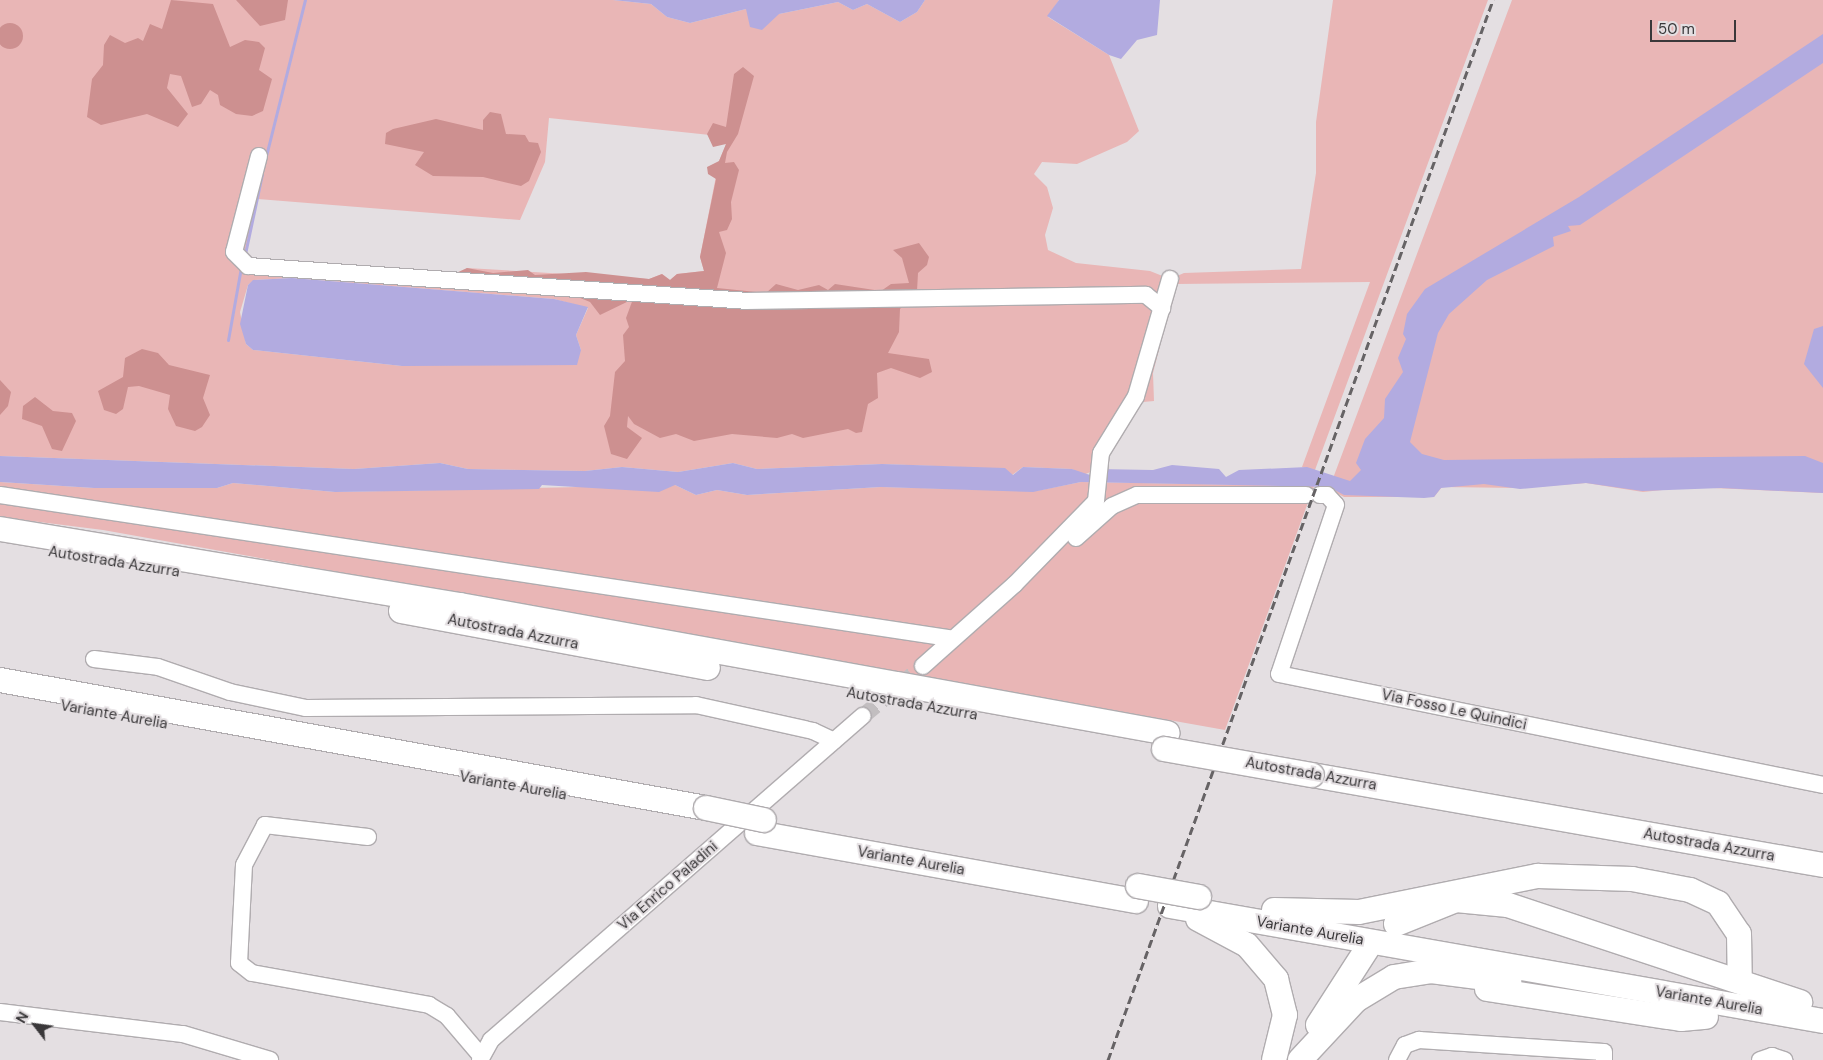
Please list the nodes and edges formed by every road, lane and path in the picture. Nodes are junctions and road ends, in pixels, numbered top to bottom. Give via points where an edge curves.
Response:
1 (259, 156) dead end
2 (1170, 279) dead end
3 (1162, 308) junction
4 (0, 495) edge
5 (0, 529) edge
6 (0, 546) edge
7 (999, 598) junction
8 (950, 638) junction
9 (94, 660) dead end
10 (923, 666) tunnel mouth
11 (0, 680) edge
12 (16, 692) edge
13 (863, 716) tunnel mouth
14 (834, 741) junction
15 (1166, 741) junction
16 (1314, 767) junction
17 (1823, 786) edge
18 (368, 837) dead end
19 (1823, 848) edge
20 (1823, 865) edge
21 (1137, 893) junction
22 (1197, 908) junction
23 (1274, 910) junction
24 (1396, 924) dead end
25 (1367, 949) dead end
26 (1740, 973) dead end
27 (0, 1012) edge
28 (1815, 1012) edge
29 (1706, 1017) dead end
30 (1604, 1056) edge
31 (480, 1058) edge
32 (270, 1060) edge
33 (1274, 1060) edge
34 (1300, 1060) edge
35 (1397, 1060) edge
36 (1760, 1060) edge
37 (1784, 1060) edge

1 - 3 street via 234,252 243,263 746,301 1103,294 1146,296
2 - 3 street
3 - 7 street via 1136,396 1099,461 1096,501
4 - 8 street
5 - 15 highway, Autostrada Azzurra via 441,601
6 - 15 highway, Autostrada Azzurra via 298,592
7 - 8 street
7 - 17 street, Via Fosso Le Quindici via 1009,597 1112,506 1136,495 1327,495 1336,505 1279,674
8 - 10 street
9 - 14 street via 158,667 230,692 306,708 696,705 813,731
11 - 12 highway, Variante Aurelia
12 - 21 highway, Variante Aurelia
13 - 14 street, Via Enrico Paladini
14 - 31 street, Via Enrico Paladini via 491,1040
15 - 16 highway, Autostrada Azzurra
16 - 19 highway, Autostrada Azzurra
16 - 20 highway, Autostrada Azzurra
18 - 31 street via 265,826 244,865 239,963 252,973 429,1006 447,1016
21 - 22 highway, Variante Aurelia, bridge
21 - 22 highway, Variante Aurelia via 1170,906
22 - 23 highway, Variante Aurelia
22 - 28 highway, Variante Aurelia
22 - 33 highway, Variante Aurelia via 1247,945 1276,979 1285,1014
23 - 26 highway via 1359,912 1538,876 1632,879 1690,890 1718,903 1739,934
23 - 28 highway, Variante Aurelia
24 - 28 highway via 1456,900 1508,904
25 - 34 highway
27 - 32 street via 183,1034
28 - 34 highway via 1415,971 1384,981 1361,996
29 - 34 highway via 1681,1019 1473,987 1424,985 1376,1002
30 - 35 street via 1420,1040 1405,1045
36 - 37 street via 1772,1056

